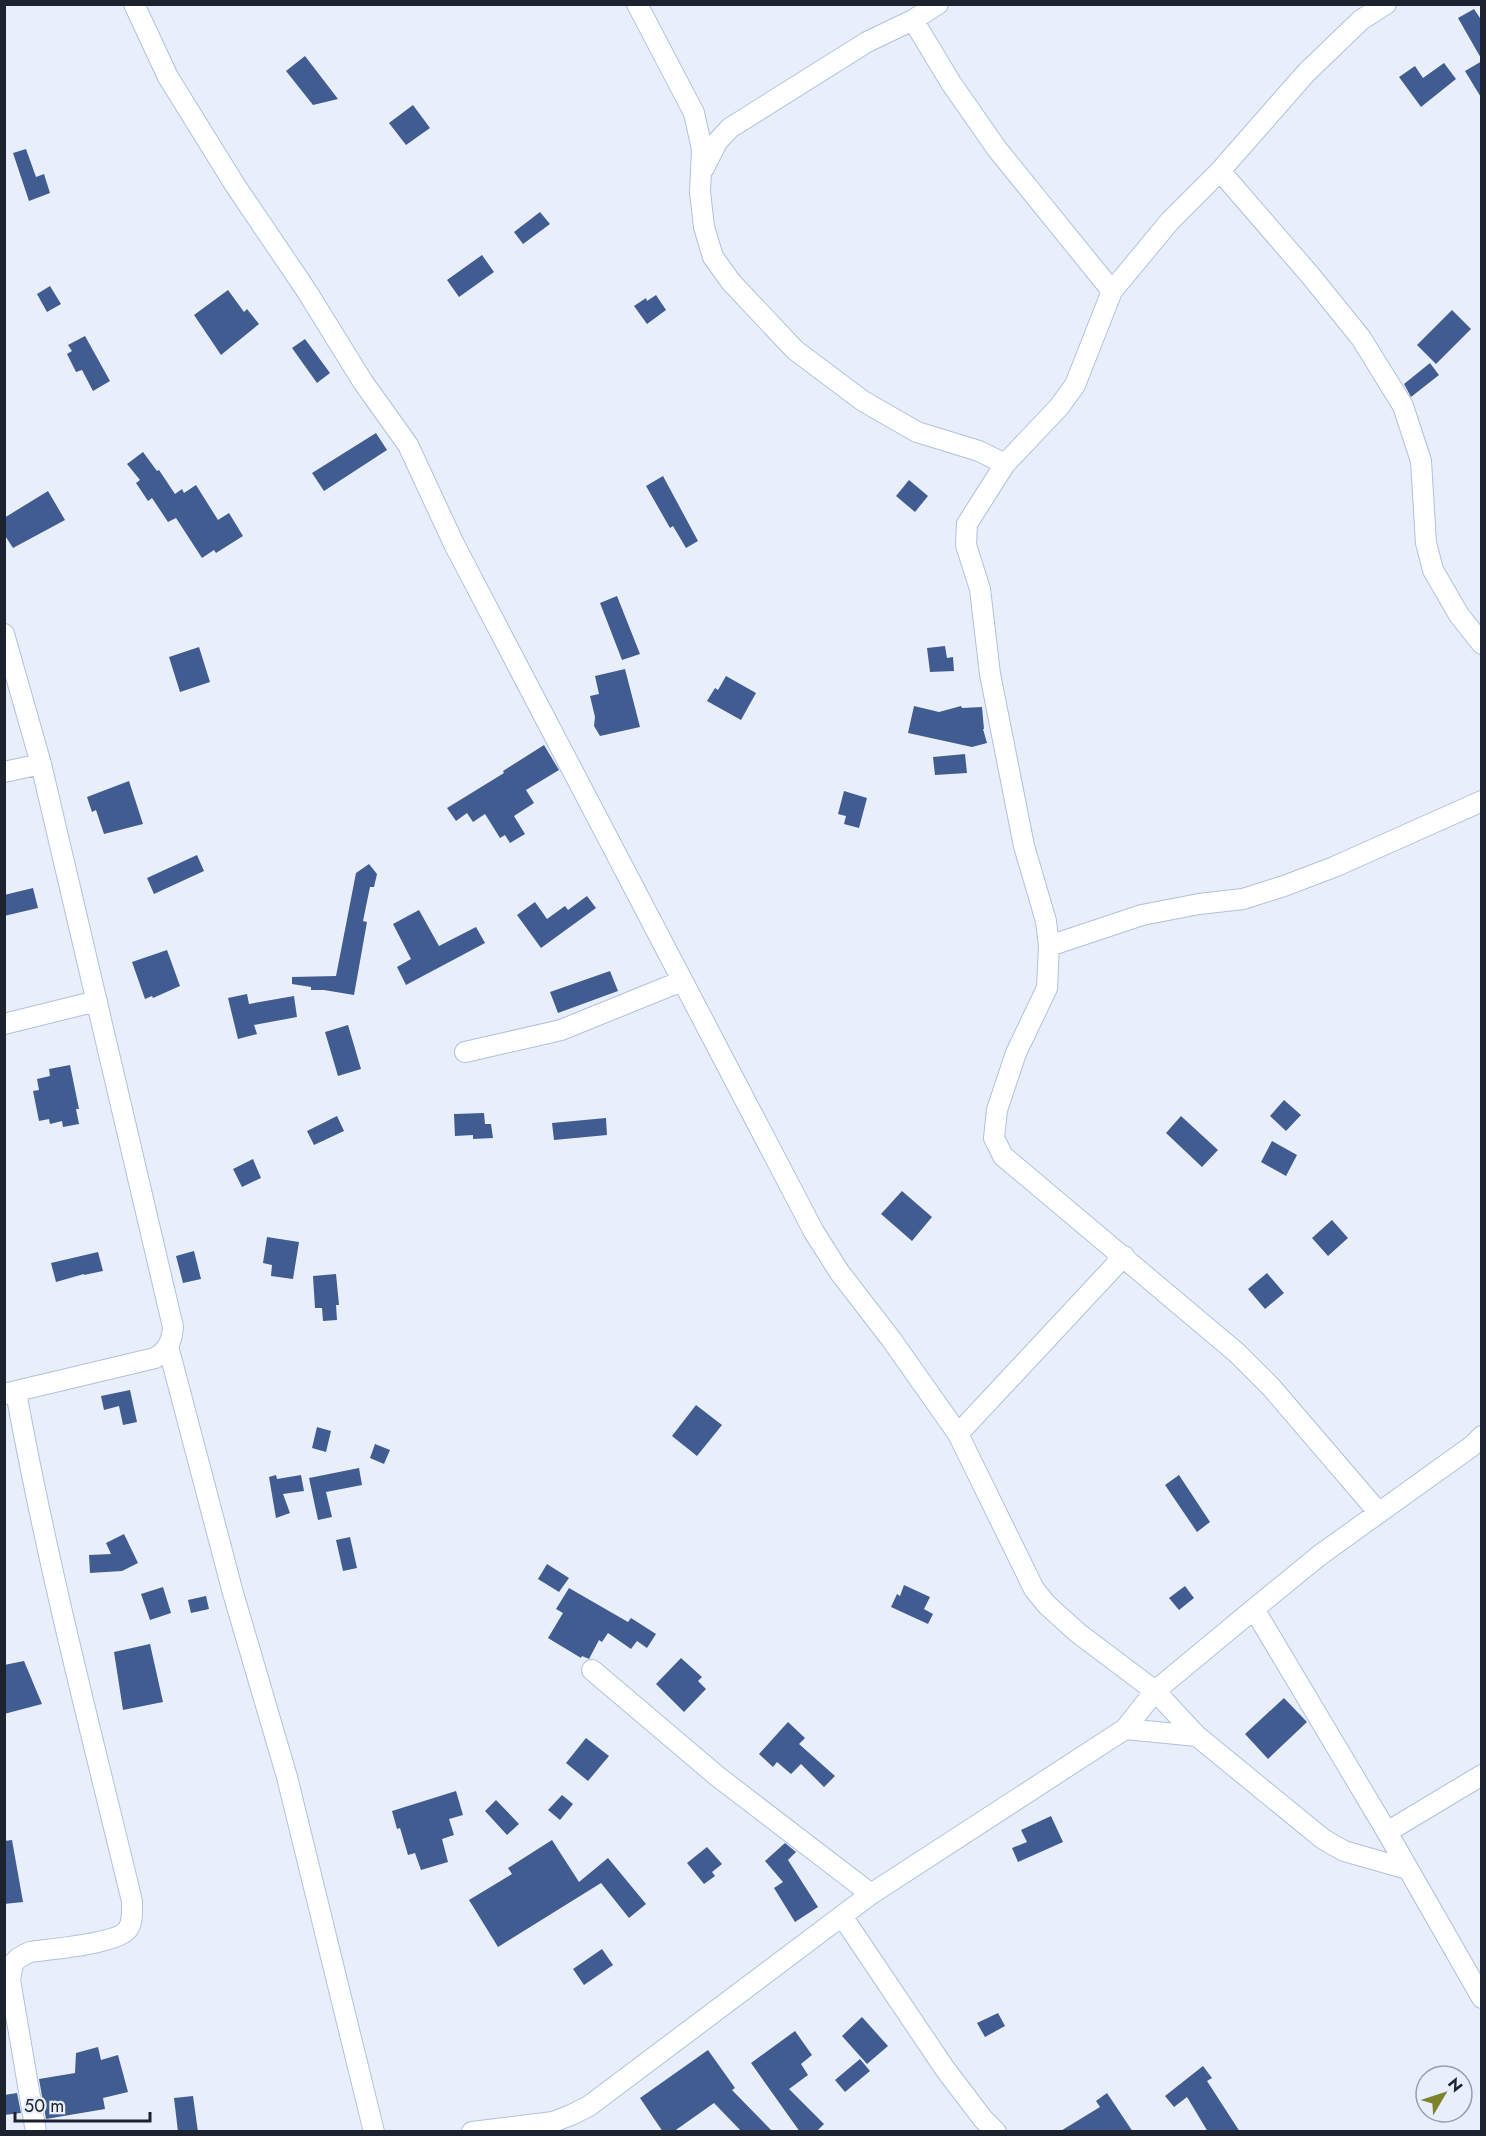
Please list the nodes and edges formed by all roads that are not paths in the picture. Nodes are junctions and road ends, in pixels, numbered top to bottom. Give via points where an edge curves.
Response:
1 (134, 4) edge
2 (637, 4) edge
3 (938, 4) edge
4 (1386, 4) edge
5 (913, 21) junction
6 (1220, 171) junction
7 (701, 173) junction
8 (1112, 291) junction
9 (1005, 464) junction
10 (4, 634) edge
11 (1482, 644) edge
12 (40, 764) junction
13 (4, 772) edge
14 (1482, 801) edge
15 (1049, 946) junction
16 (682, 981) junction
17 (97, 1001) junction
18 (4, 1024) edge
19 (465, 1052) dead end
20 (1124, 1257) junction
21 (168, 1346) junction
22 (10, 1393) edge
23 (958, 1434) junction
24 (1482, 1436) edge
25 (1379, 1513) junction
26 (1254, 1609) junction
27 (592, 1670) dead end
28 (1155, 1691) junction
29 (1125, 1729) junction
30 (1197, 1736) junction
31 (1482, 1775) edge
32 (1387, 1832) junction
33 (1407, 1869) junction
34 (871, 1894) junction
35 (842, 1916) junction
36 (8, 1977) edge
37 (1482, 1998) edge
38 (36, 2132) edge
39 (374, 2132) edge
40 (472, 2132) edge
41 (996, 2132) edge

1 - 16 street via 168,77 363,382 408,445 454,544
2 - 7 street via 694,113 702,149
3 - 5 street
4 - 6 street via 1360,20 1314,66
5 - 7 street via 867,42 730,128 717,142
5 - 8 street via 997,150
6 - 8 street via 1170,221
6 - 11 street via 1361,338 1403,406 1421,460 1426,543 1433,570 1459,615
7 - 9 street via 704,227 713,257 731,282 795,350 863,401 917,432 979,451
8 - 9 street via 1075,386
9 - 15 street via 967,524 966,545 980,589 990,675 1024,846 1046,921
10 - 12 street
12 - 13 street
12 - 17 street
14 - 15 street via 1284,886 1243,899 1142,915
15 - 20 street via 1047,988 1016,1053 997,1110 994,1138 1003,1156
16 - 19 street via 561,1030
16 - 23 street via 814,1232
17 - 18 street
17 - 21 street via 173,1327
20 - 23 street
20 - 25 street via 1271,1387
21 - 22 street via 154,1358
21 - 39 street via 287,1778
22 - 36 street via 132,1901 130,1928 123,1934 107,1941 30,1952 18,1957
23 - 28 street via 1034,1589 1078,1633
24 - 25 street
25 - 26 street
26 - 28 street
26 - 32 street
27 - 34 street via 717,1776
28 - 29 street
28 - 30 street
29 - 30 street
29 - 34 street
30 - 33 street via 1334,1847
31 - 32 street
32 - 33 street
33 - 37 street
34 - 35 street
35 - 40 street via 589,2106 554,2122
35 - 41 street via 945,2069
36 - 38 street

